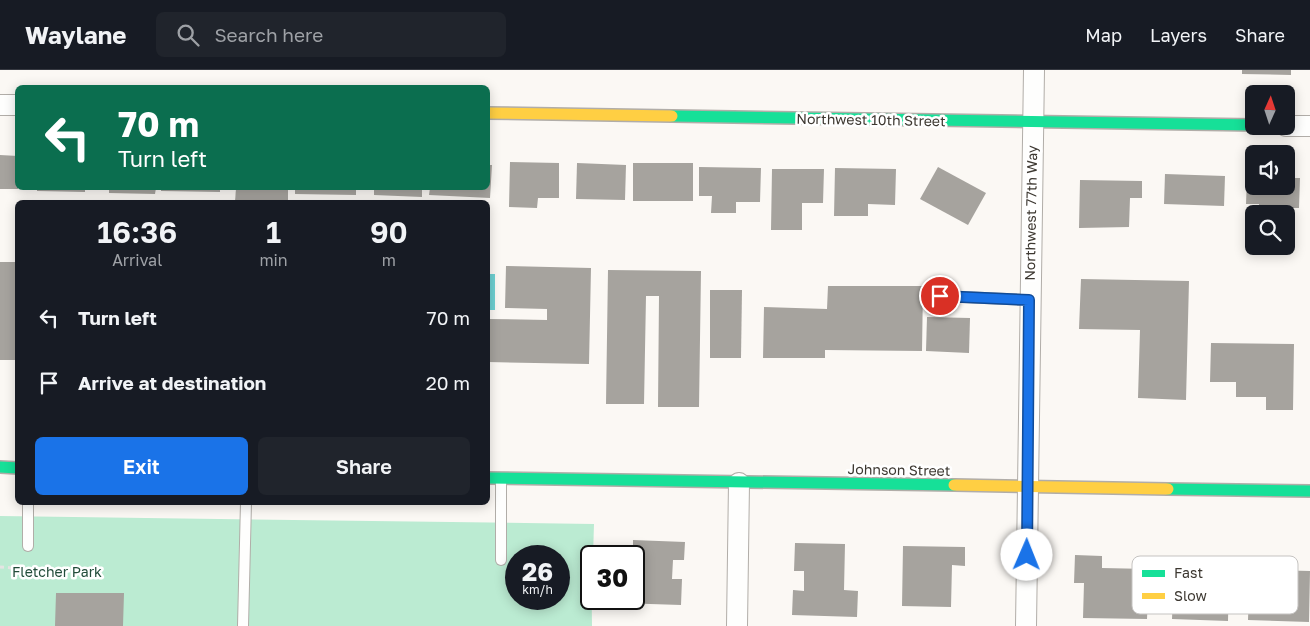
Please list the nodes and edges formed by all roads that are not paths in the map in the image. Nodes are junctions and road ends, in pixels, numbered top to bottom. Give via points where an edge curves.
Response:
1 (1034, 70) edge
2 (0, 104) edge
3 (15, 105) edge
4 (490, 113) edge
5 (1032, 122) junction
6 (1245, 125) edge
7 (1295, 126) edge
8 (1310, 126) edge
9 (940, 296) dead end
10 (1029, 300) junction
11 (0, 468) edge
12 (15, 468) edge
13 (490, 478) edge
14 (501, 478) junction
15 (739, 482) junction
16 (1030, 487) junction
17 (1310, 491) edge
18 (28, 505) edge
19 (246, 505) edge
20 (28, 546) dead end
21 (501, 560) dead end
22 (243, 626) edge
23 (737, 626) edge
24 (1026, 626) edge

1 - 5 street, Northwest 77th Way
2 - 3 street
4 - 5 street, Northwest 10th Street
5 - 6 street, Northwest 10th Street
5 - 10 street, Northwest 77th Way
7 - 8 street
9 - 10 lane
10 - 16 street, Northwest 77th Way
11 - 12 street
13 - 14 street, Johnson Street
14 - 15 street, Johnson Street
14 - 21 lane
15 - 16 street, Johnson Street
15 - 23 street
16 - 17 street, Johnson Street
16 - 24 street, Northwest 77th Way
18 - 20 lane
19 - 22 lane

